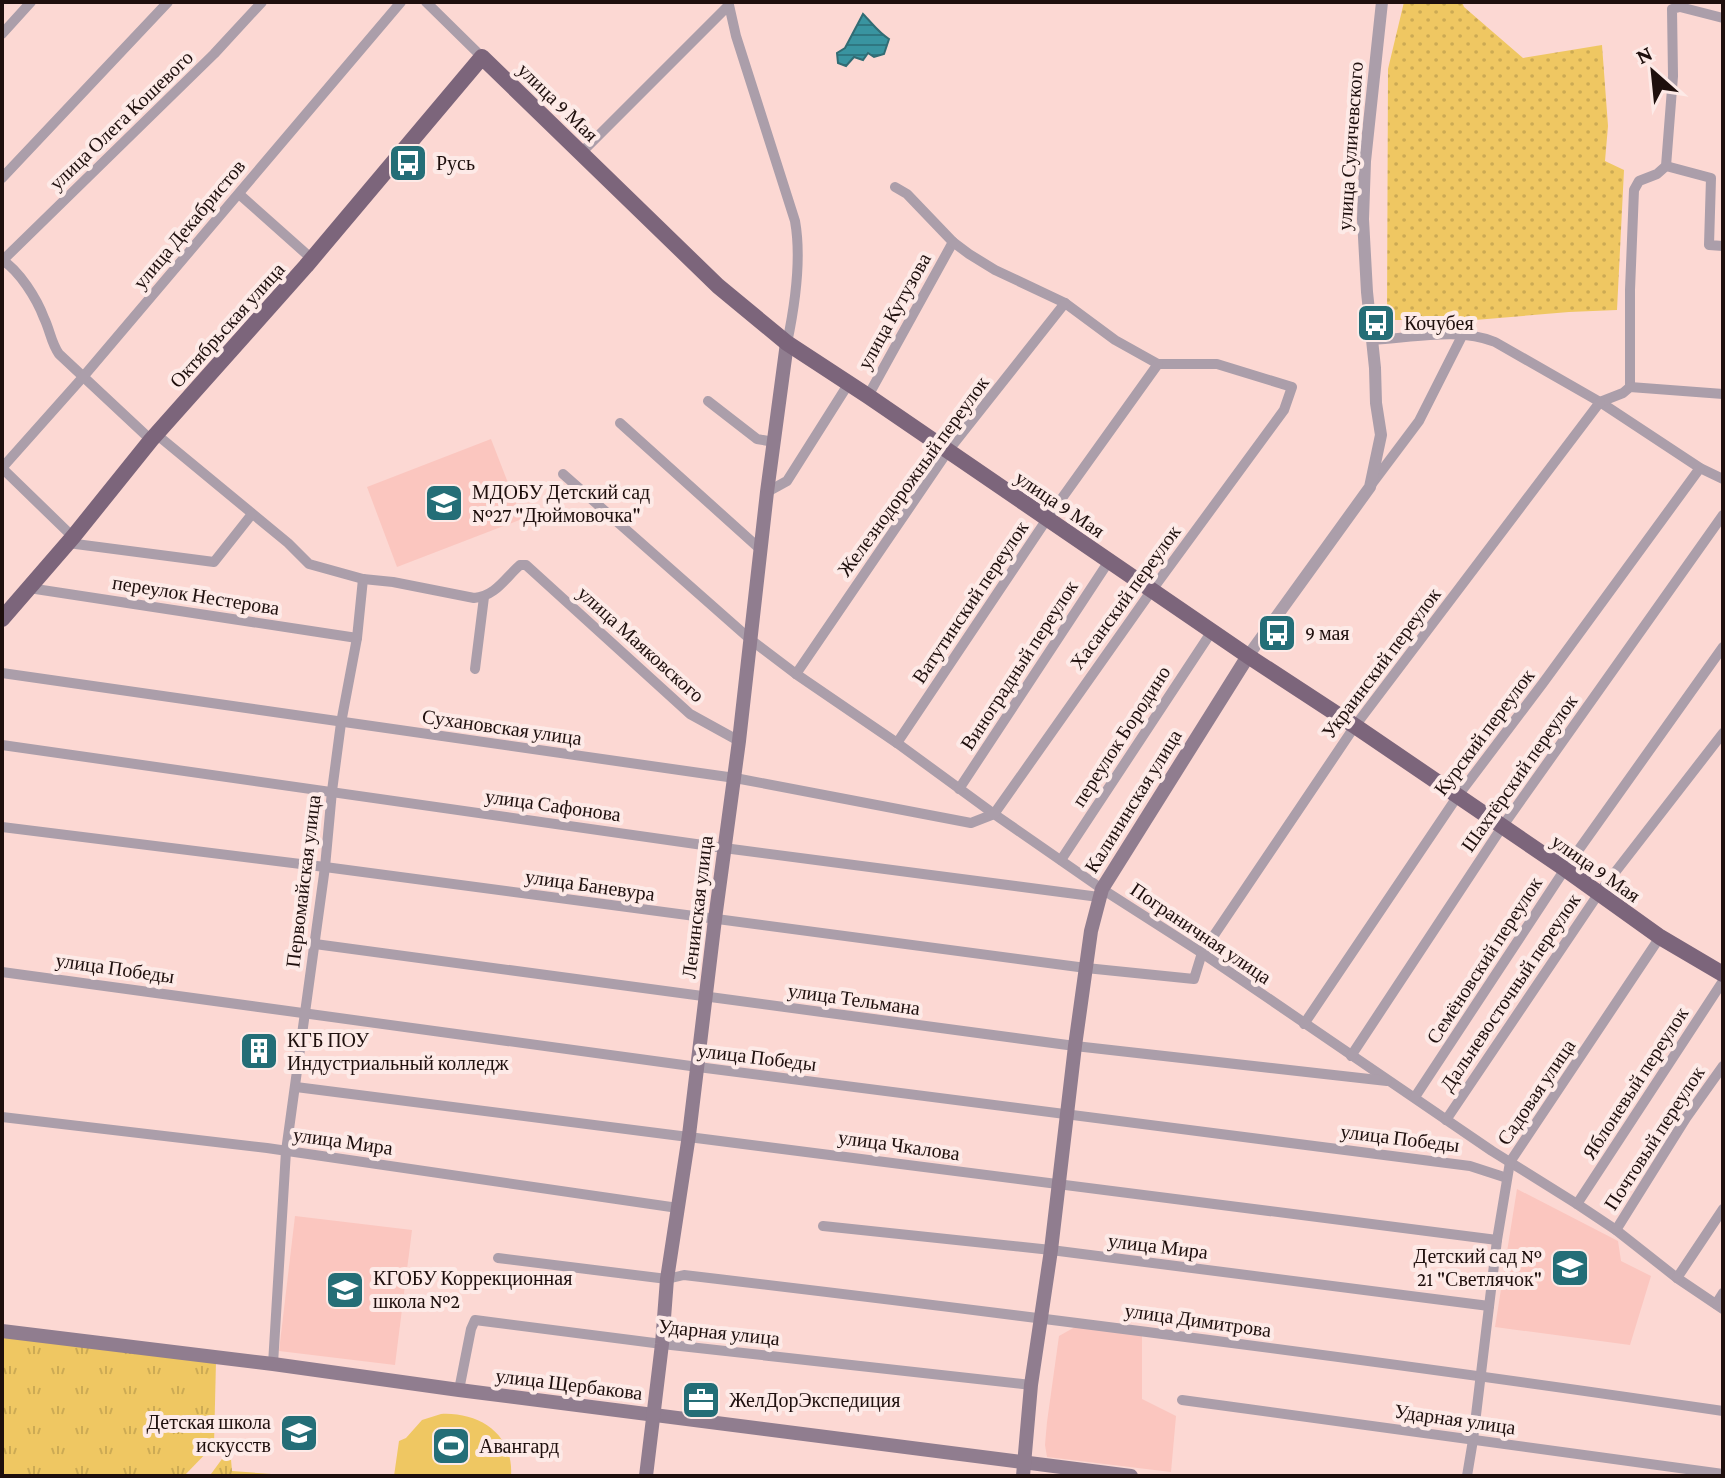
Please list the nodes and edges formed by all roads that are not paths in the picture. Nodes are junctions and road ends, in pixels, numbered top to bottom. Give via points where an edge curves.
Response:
1 (31, 2) edge
2 (168, 2) edge
3 (262, 2) edge
4 (401, 2) edge
5 (426, 2) edge
6 (1382, 2) edge
7 (1680, 5) edge
8 (1723, 18) edge
9 (2, 34) edge
10 (482, 57) junction
11 (582, 152) junction
12 (1666, 166) junction
13 (2, 178) edge
14 (895, 187) dead end
15 (239, 194) junction
16 (953, 242) junction
17 (1723, 246) edge
18 (312, 259) junction
19 (2, 260) edge
20 (1065, 303) junction
21 (1463, 334) junction
22 (1372, 340) junction
23 (787, 343) junction
24 (1158, 364) junction
25 (83, 377) junction
26 (849, 383) junction
27 (1630, 387) junction
28 (1723, 394) edge
29 (868, 396) junction
30 (708, 401) dead end
31 (1600, 402) junction
32 (620, 423) dead end
33 (153, 437) junction
34 (774, 442) junction
35 (948, 451) junction
36 (2, 468) edge
37 (1700, 468) junction
38 (563, 474) dead end
39 (1723, 479) edge
40 (1370, 487) junction
41 (767, 492) junction
42 (252, 514) junction
43 (1723, 515) edge
44 (1047, 519) junction
45 (71, 540) junction
46 (760, 549) junction
47 (1109, 561) junction
48 (363, 579) junction
49 (29, 588) junction
50 (1152, 590) junction
51 (484, 597) junction
52 (2, 619) edge
53 (1212, 631) junction
54 (357, 638) junction
55 (751, 640) junction
56 (1723, 647) edge
57 (1248, 656) junction
58 (475, 669) dead end
59 (2, 673) edge
60 (796, 674) junction
61 (341, 723) junction
62 (1355, 726) junction
63 (1723, 733) edge
64 (739, 741) junction
65 (897, 743) junction
66 (2, 745) edge
67 (735, 778) junction
68 (959, 789) junction
69 (332, 791) junction
70 (1457, 797) junction
71 (994, 814) junction
72 (2, 827) edge
73 (1502, 827) junction
74 (724, 848) junction
75 (1061, 860) junction
76 (325, 867) junction
77 (1565, 869) junction
78 (1100, 893) junction
79 (1599, 893) junction
80 (715, 919) junction
81 (1660, 937) junction
82 (315, 944) junction
83 (1202, 953) junction
84 (1086, 968) junction
85 (2, 972) edge
86 (1723, 974) edge
87 (1723, 981) edge
88 (706, 998) junction
89 (305, 1013) junction
90 (1304, 1024) junction
91 (1075, 1046) junction
92 (1351, 1056) junction
93 (1723, 1066) edge
94 (698, 1067) junction
95 (1389, 1081) junction
96 (296, 1087) junction
97 (1415, 1097) junction
98 (1068, 1114) junction
99 (2, 1117) edge
100 (1446, 1120) junction
101 (689, 1135) junction
102 (286, 1151) junction
103 (1510, 1162) junction
104 (1507, 1178) junction
105 (1058, 1185) junction
106 (1577, 1204) junction
107 (678, 1208) junction
108 (1723, 1209) edge
109 (823, 1226) dead end
110 (1616, 1230) junction
111 (1497, 1240) junction
112 (1051, 1250) junction
113 (498, 1258) dead end
114 (1677, 1278) junction
115 (667, 1279) junction
116 (1723, 1293) edge
117 (1489, 1306) junction
118 (1719, 1306) edge
119 (1041, 1317) junction
120 (2, 1331) edge
121 (662, 1344) junction
122 (273, 1364) junction
123 (1480, 1375) junction
124 (1031, 1385) junction
125 (459, 1390) junction
126 (1182, 1400) dead end
127 (1723, 1411) edge
128 (653, 1414) junction
129 (1473, 1440) junction
130 (1024, 1469) edge
131 (1723, 1474) edge
132 (646, 1476) edge
133 (1131, 1476) edge
134 (1467, 1476) edge

1 - 9 street
2 - 13 street
3 - 19 street, улица Олега Кошевого
4 - 15 street, улица Декабристов
5 - 10 street, улица 9 Мая
6 - 22 street, улица Суличевского via 1363,219
7 - 8 street
7 - 12 street via 1672,9
10 - 11 main road, улица 9 Мая
10 - 18 main road, Октябрьская улица
11 - 23 main road, улица 9 Мая via 718,286
11 - 23 street via 729,5 797,229
12 - 17 street via 1711,178 1709,245
12 - 27 street via 1639,181 1634,190
14 - 16 street
15 - 18 street
15 - 25 street, улица Декабристов
16 - 20 street via 995,270
16 - 29 street, улица Кутузова
18 - 33 main road, Октябрьская улица
19 - 25 street via 40,307 56,350
20 - 24 street
20 - 35 street, Железнодорожный переулок
21 - 22 street
21 - 31 street via 1495,342
21 - 40 street via 1419,421
22 - 40 street, Калининская улица via 1381,435
23 - 26 main road, улица 9 Мая
23 - 34 main road, Ленинская улица
24 - 44 street, Ватутинский переулок
24 - 50 street, Хасанский переулок via 1217,364 1292,387 1284,410
25 - 33 street
25 - 36 street, улица Декабристов
26 - 29 main road, улица 9 Мая
26 - 41 street, улица Кутузова via 787,481
27 - 28 street
27 - 31 street
29 - 35 main road, улица 9 Мая
30 - 34 street via 757,439
31 - 37 street
31 - 62 street, Украинский переулок
32 - 46 street
33 - 42 street
33 - 45 main road, Октябрьская улица
34 - 41 main road, Ленинская улица
35 - 44 main road, улица 9 Мая
35 - 60 street, Железнодорожный переулок
36 - 45 street
37 - 39 street
37 - 70 street, Курский переулок
38 - 55 street, Пограничная улица
40 - 57 street, Калининская улица
41 - 46 main road, Ленинская улица
42 - 45 street via 214,562
42 - 48 street via 309,564
43 - 73 street, Шахтёрский переулок
44 - 47 main road, улица 9 Мая
44 - 65 street, Ватутинский переулок
45 - 49 main road, Октябрьская улица
46 - 55 main road, Ленинская улица
47 - 50 main road, улица 9 Мая
47 - 68 street, Виноградный переулок
48 - 51 street
48 - 54 street, Первомайская улица
49 - 52 main road, Октябрьская улица
49 - 54 street, переулок Нестерова
50 - 53 main road, улица 9 Мая
50 - 71 street, Хасанский переулок
51 - 58 street
51 - 64 street, улица Маяковского via 526,565 690,714
53 - 57 main road, улица 9 Мая
53 - 75 street, переулок Бородино
54 - 61 street, Первомайская улица
55 - 60 street, Пограничная улица
55 - 64 main road, Ленинская улица
56 - 77 street, Семёновский переулок
57 - 62 main road, улица 9 Мая
57 - 78 main road, Калининская улица
59 - 61 street, Сухановская улица
60 - 65 street, Пограничная улица
61 - 67 street, Сухановская улица
61 - 69 street, Первомайская улица
62 - 70 main road, улица 9 Мая
62 - 83 street, Украинский переулок
63 - 79 street, Дальневосточный переулок
64 - 67 main road, Ленинская улица
65 - 68 street, Пограничная улица
66 - 69 street, улица Сафонова
67 - 71 street, Сухановская улица via 971,823
67 - 74 main road, Ленинская улица
68 - 71 street, Пограничная улица
69 - 74 street, улица Сафонова
69 - 76 street, Первомайская улица
70 - 73 main road, улица 9 Мая
70 - 90 street, Курский переулок
71 - 75 street, Пограничная улица
72 - 76 street, улица Баневура
73 - 77 main road, улица 9 Мая
73 - 92 street, Шахтёрский переулок
74 - 78 street, улица Сафонова
74 - 80 main road, Ленинская улица
75 - 78 street, Пограничная улица
76 - 80 street, улица Баневура
76 - 82 street, Первомайская улица
77 - 79 main road, улица 9 Мая
77 - 97 street, Семёновский переулок
78 - 83 street, Пограничная улица
78 - 84 main road, Калининская улица
79 - 81 main road, улица 9 Мая
79 - 100 street, Дальневосточный переулок
80 - 84 street, улица Баневура
80 - 88 main road, Ленинская улица
81 - 86 main road, улица 9 Мая
81 - 103 street, Садовая улица
82 - 88 street, улица Тельмана
82 - 89 street, Первомайская улица
83 - 84 street, улица Баневура via 1194,979
83 - 90 street, Пограничная улица
84 - 91 main road, Калининская улица
85 - 89 street, улица Победы
87 - 106 street, Яблоневый переулок
88 - 91 street, улица Тельмана
88 - 94 main road, Ленинская улица
89 - 94 street, улица Победы
89 - 96 street, Первомайская улица
90 - 92 street, Пограничная улица
91 - 95 street, улица Тельмана
91 - 98 main road, Калининская улица
92 - 95 street, Пограничная улица
93 - 110 street, Почтовый переулок
94 - 98 street, улица Победы
94 - 101 main road, Ленинская улица
95 - 97 street, Пограничная улица
96 - 101 street, улица Чкалова
96 - 102 street, Первомайская улица
97 - 100 street, Пограничная улица
98 - 104 street, улица Победы via 1470,1166
98 - 105 main road, Калининская улица
99 - 102 street, улица Мира
100 - 103 street, Пограничная улица
101 - 105 street, улица Чкалова
101 - 107 main road, Ленинская улица
102 - 107 street, улица Мира
102 - 122 street, Первомайская улица
103 - 104 street, Садовая улица
103 - 106 street, Пограничная улица
104 - 111 street, Садовая улица
105 - 111 street, улица Чкалова
105 - 112 main road, Калининская улица
106 - 110 street, Пограничная улица
107 - 115 main road, Ленинская улица
108 - 114 street
109 - 112 street, улица Мира
110 - 114 street, Пограничная улица
111 - 117 street, Садовая улица
112 - 117 street, улица Мира
112 - 119 main road, Калининская улица
113 - 115 street, улица Димитрова
114 - 118 street, Пограничная улица
115 - 119 street, улица Димитрова via 684,1275
115 - 121 main road, Ленинская улица
116 - 118 street
117 - 123 street, Садовая улица
119 - 123 street, улица Димитрова
119 - 124 main road, Калининская улица
120 - 122 main road, улица Щербакова
121 - 124 street, Ударная улица
121 - 125 street, Ударная улица via 475,1320
121 - 128 main road, Ленинская улица
122 - 125 main road, улица Щербакова
123 - 127 street, улица Димитрова
123 - 129 street, Садовая улица
124 - 130 main road, Калининская улица
125 - 128 main road, улица Щербакова
126 - 129 street, Ударная улица
128 - 130 main road, улица Щербакова
128 - 132 main road, Ленинская улица
129 - 131 street, Ударная улица
129 - 134 street, Садовая улица
130 - 133 main road, улица Щербакова

